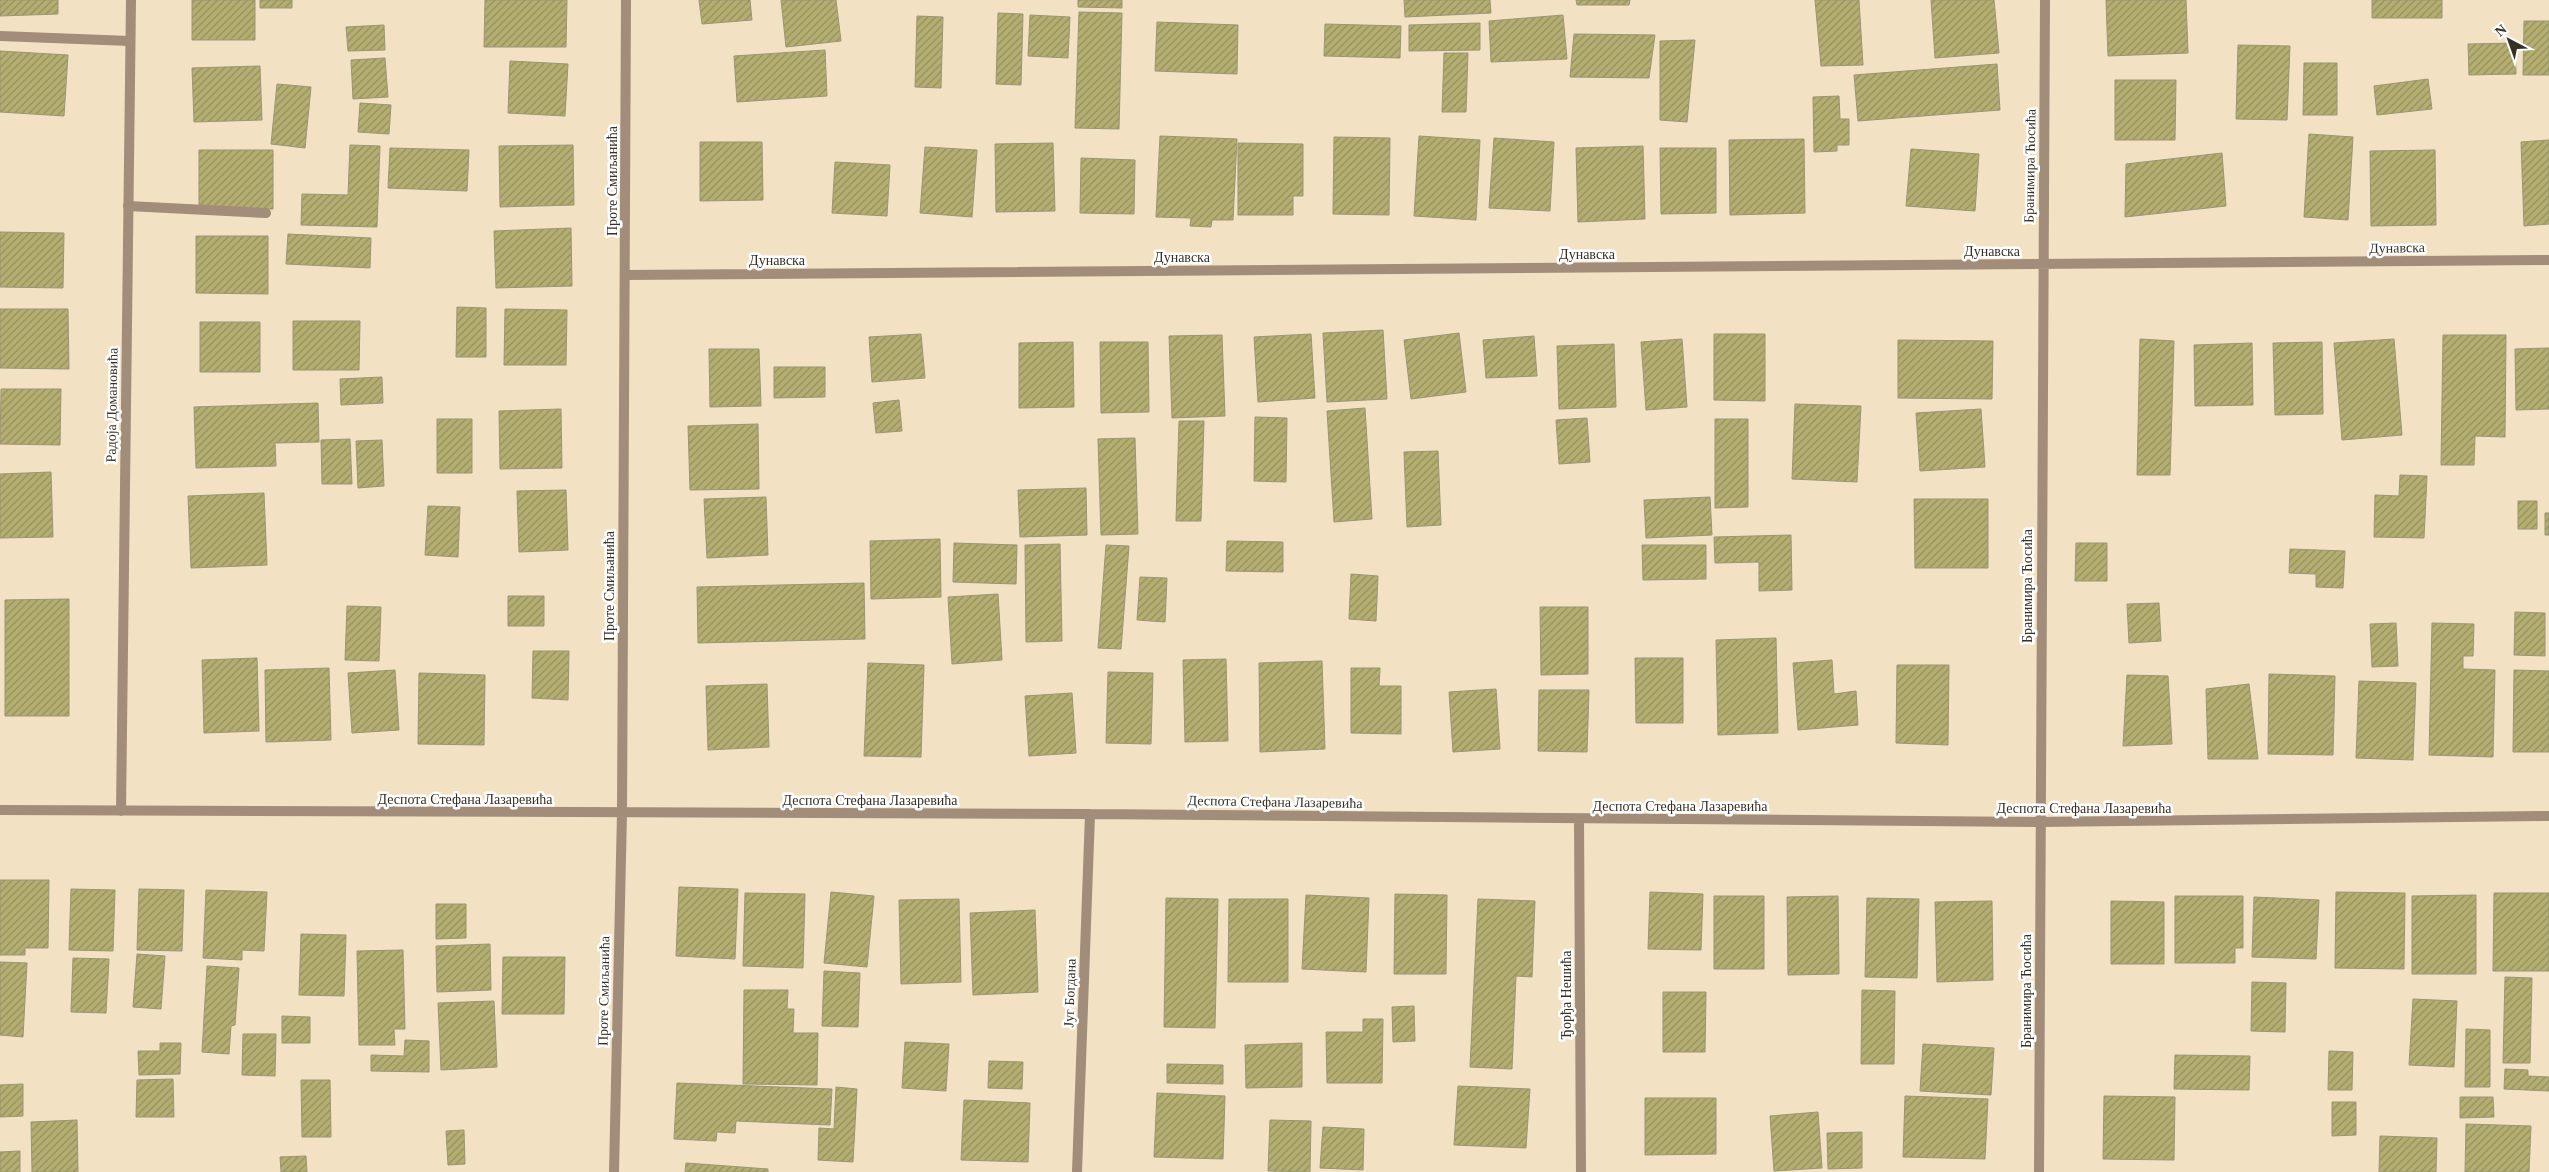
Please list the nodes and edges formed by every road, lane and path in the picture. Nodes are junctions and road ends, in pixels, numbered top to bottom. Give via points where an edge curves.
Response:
1 (130, 0) edge
2 (626, 0) edge
3 (2045, 0) edge
4 (0, 36) edge
5 (130, 41) junction
6 (128, 206) junction
7 (266, 213) dead end
8 (2549, 260) edge
9 (2043, 265) junction
10 (625, 275) junction
11 (0, 810) edge
12 (121, 811) junction
13 (622, 814) junction
14 (1090, 814) junction
15 (2549, 816) edge
16 (1579, 819) junction
17 (2040, 822) junction
18 (614, 1172) edge
19 (1077, 1172) edge
20 (1581, 1172) edge
21 (2039, 1172) edge

1 - 5 street, Радоја Домановића
2 - 10 street, Проте Смиљанића
3 - 9 street, Бранимира Ћосића
4 - 5 street
5 - 6 street, Радоја Домановића
6 - 7 street
6 - 12 street, Радоја Домановића
8 - 9 street, Дунавска
9 - 10 street, Дунавска
9 - 17 street, Бранимира Ћосића
10 - 13 street, Проте Смиљанића
11 - 12 street, Деспота Стефана Лазаревића
12 - 13 street, Деспота Стефана Лазаревића
13 - 14 street, Деспота Стефана Лазаревића
13 - 18 street, Проте Смиљанића
14 - 16 street, Деспота Стефана Лазаревића
14 - 19 street, Југ Богдана
15 - 17 street, Деспота Стефана Лазаревића
16 - 17 street, Деспота Стефана Лазаревића
16 - 20 street, Ђорђа Нешића
17 - 21 street, Бранимира Ћосића

